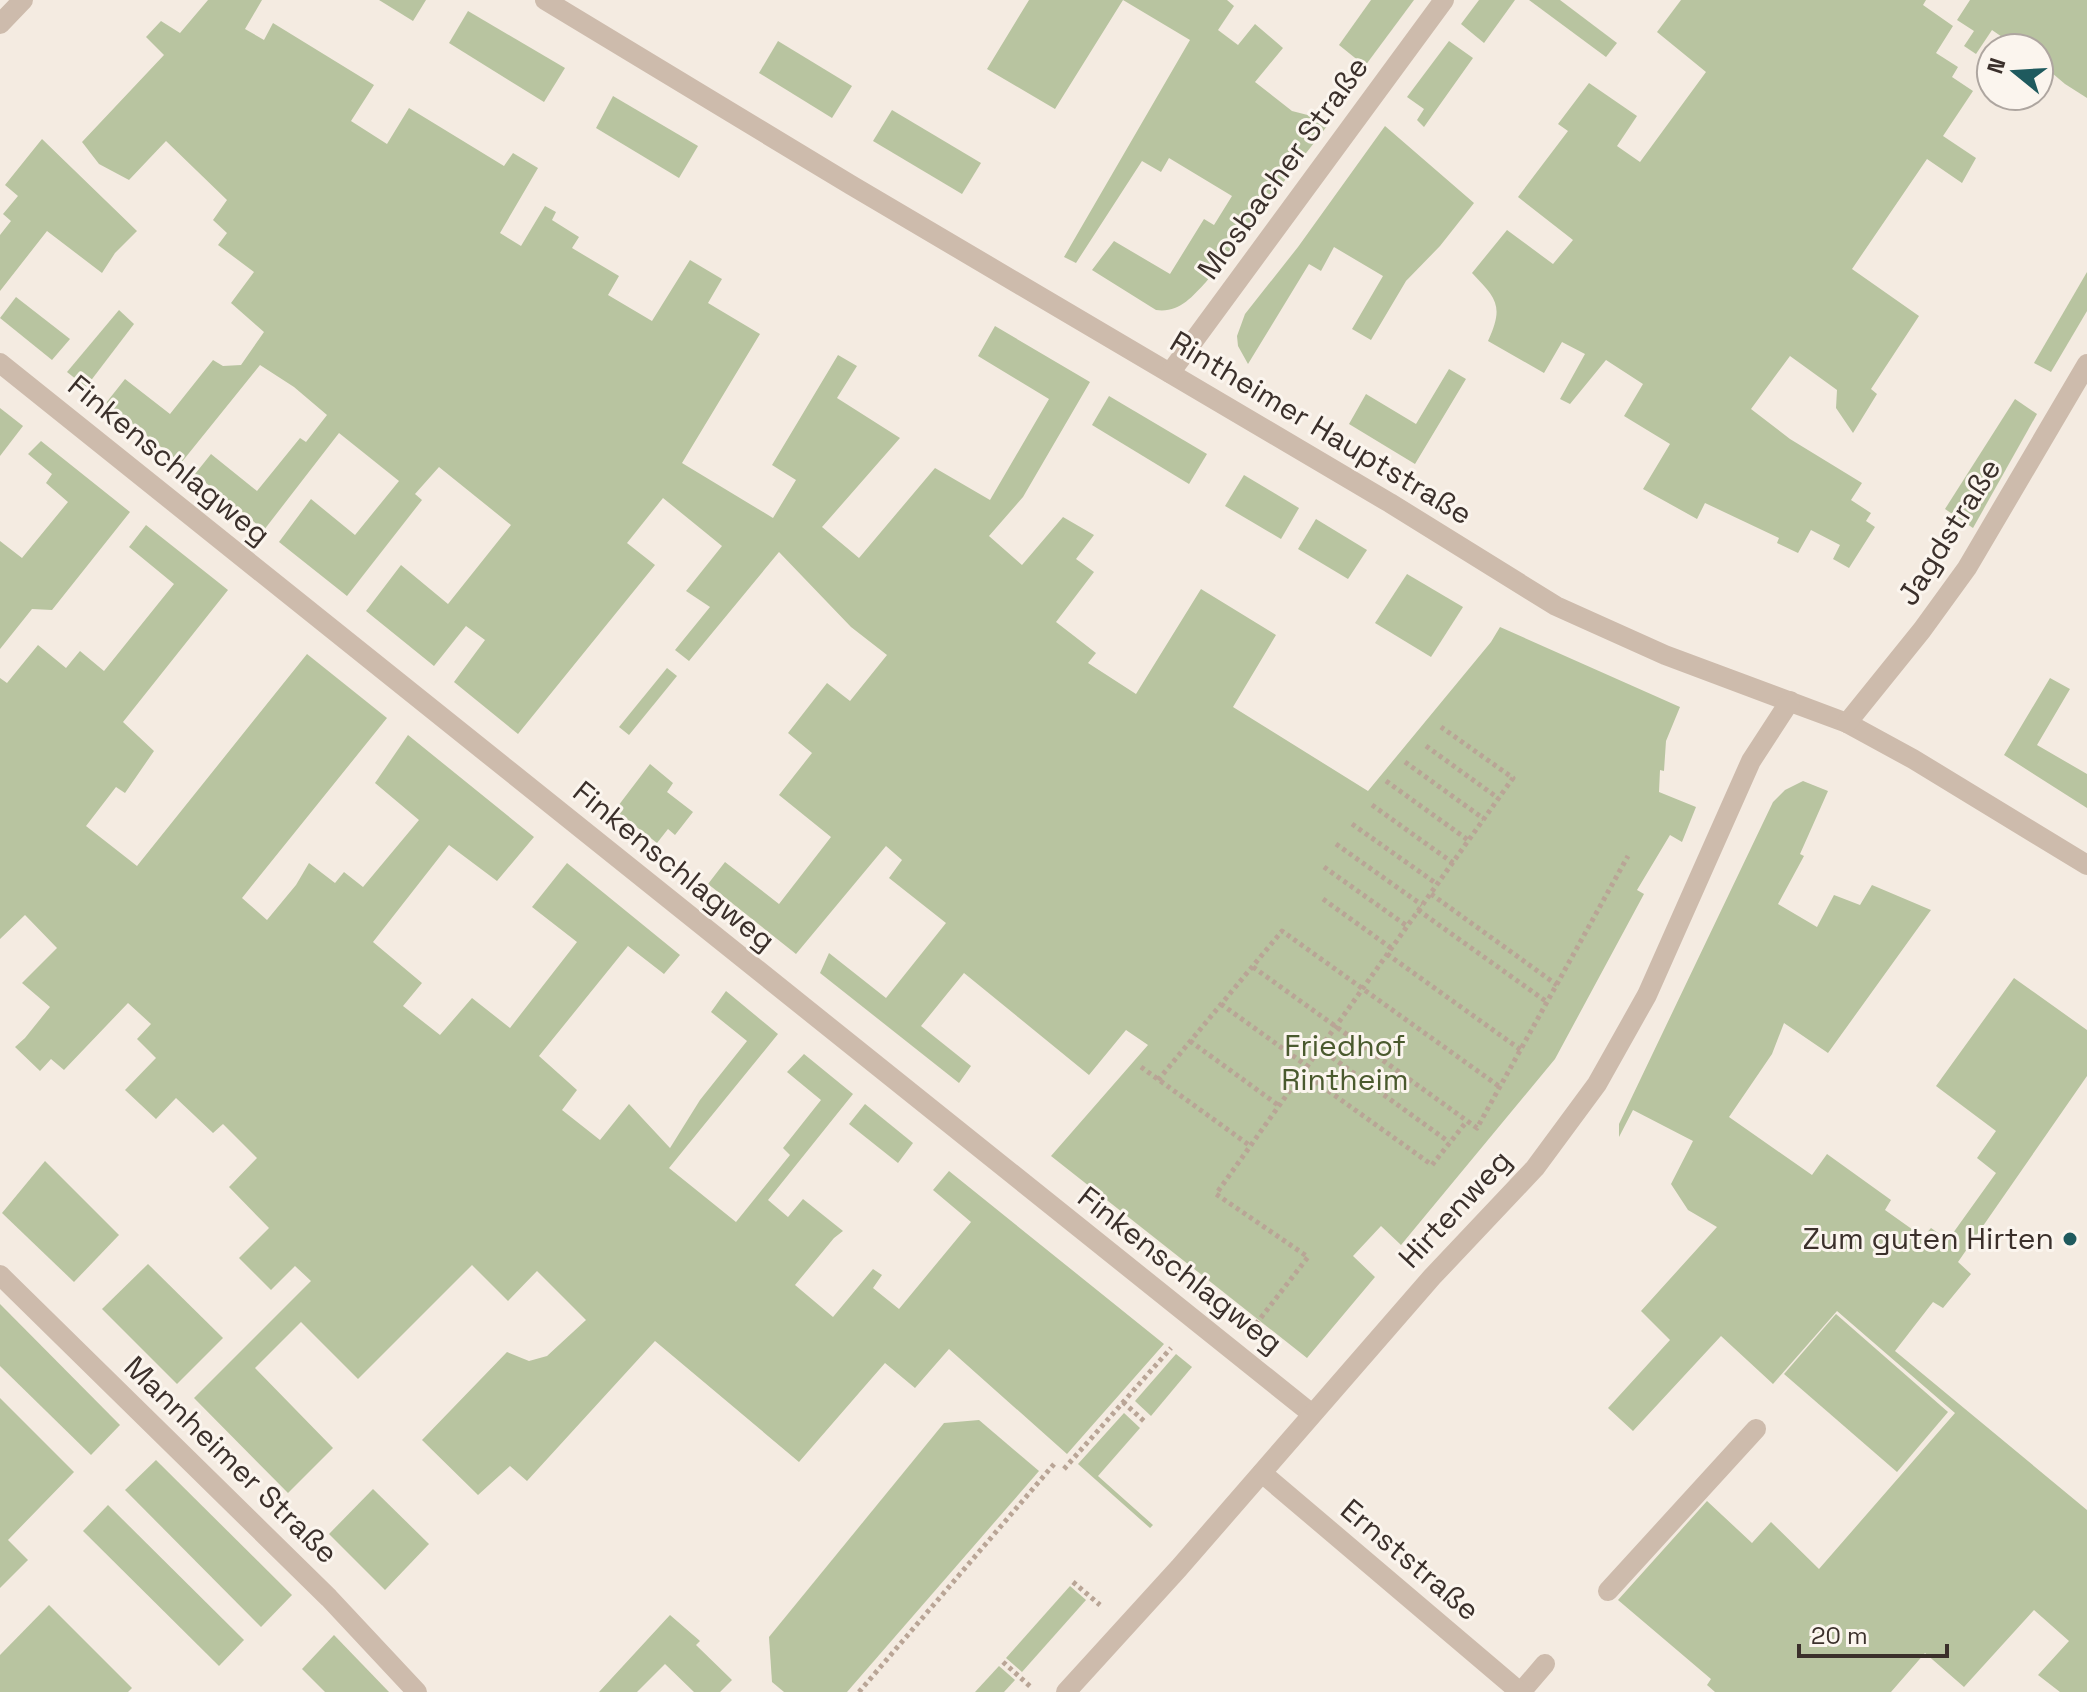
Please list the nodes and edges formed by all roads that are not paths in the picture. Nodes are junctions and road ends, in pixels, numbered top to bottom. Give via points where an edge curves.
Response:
1 (23, 0) edge
2 (545, 0) edge
3 (1444, 0) edge
4 (0, 24) edge
5 (0, 363) edge
6 (2087, 364) edge
7 (1170, 373) junction
8 (1790, 701) junction
9 (1847, 723) junction
10 (2087, 865) edge
11 (0, 1275) edge
12 (1312, 1414) junction
13 (1756, 1429) dead end
14 (1262, 1473) junction
15 (1608, 1591) dead end
16 (1545, 1664) dead end
17 (417, 1692) edge
18 (1066, 1692) edge
19 (1521, 1692) edge

1 - 4 street
2 - 7 street, Rintheimer Hauptstraße
3 - 7 street, Mosbacher Straße
5 - 12 street, Finkenschlagweg
6 - 9 street, Jagdstraße via 1967,568
7 - 8 street, Rintheimer Hauptstraße via 1556,606 1665,655
8 - 9 street, Rintheimer Hauptstraße
8 - 12 street, Hirtenweg via 1751,761 1647,995 1597,1084 1535,1168
9 - 10 street, Rintheimer Hauptstraße
11 - 17 street, Mannheimer Straße via 329,1598
12 - 14 street, Hirtenweg
13 - 15 street
14 - 18 street, Hirtenweg
14 - 19 street, Ernststraße
16 - 19 street

